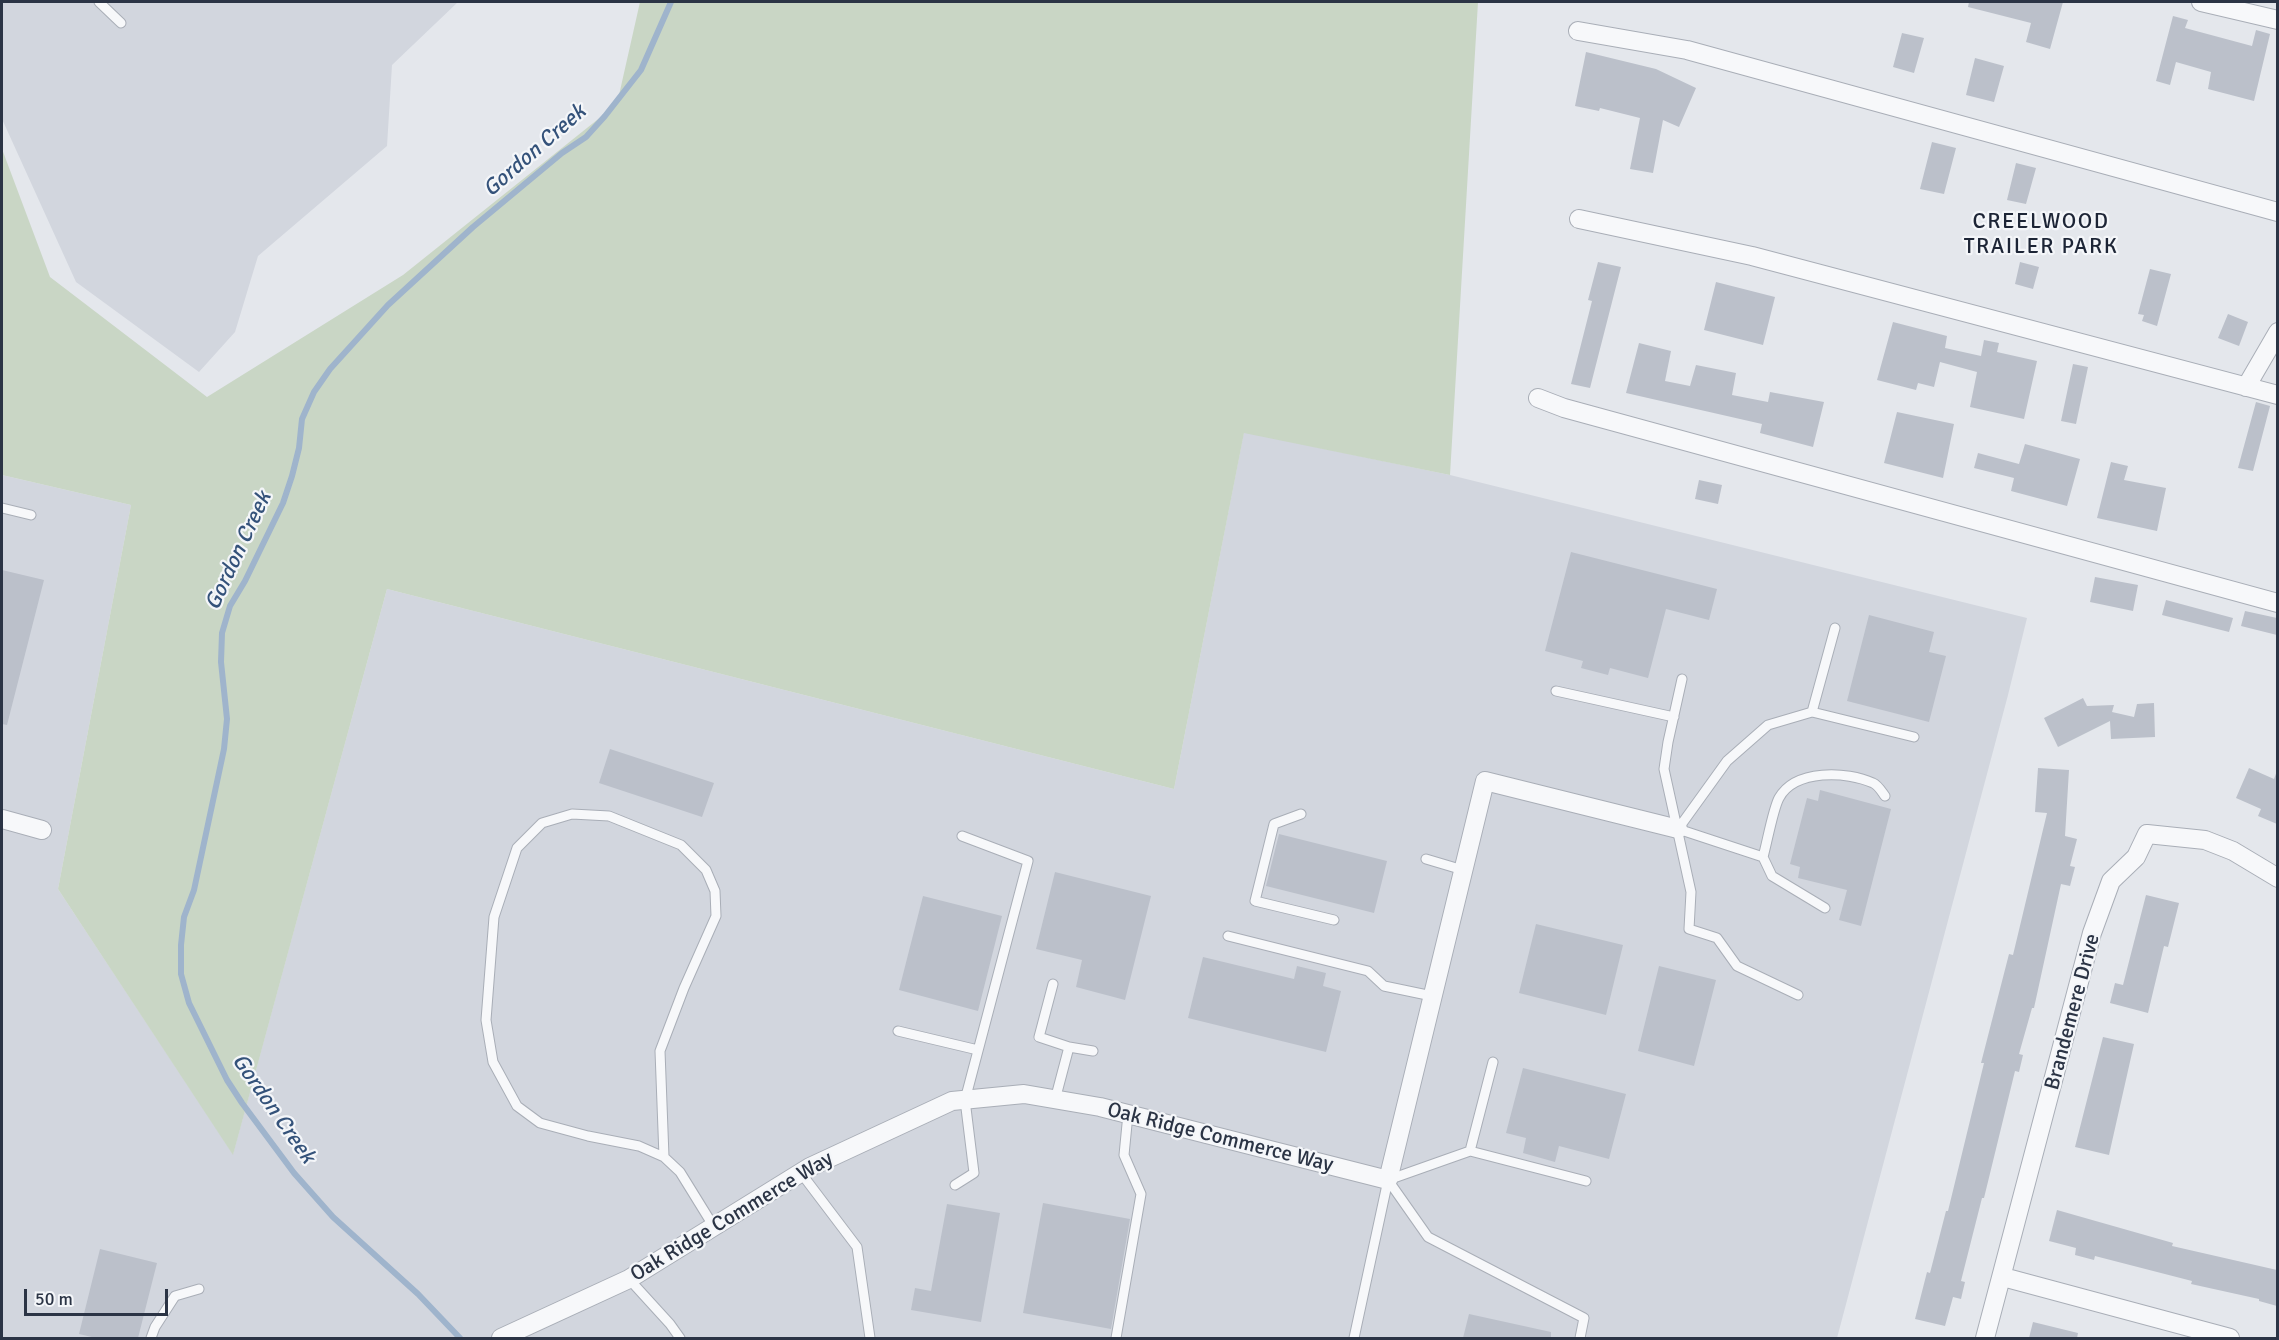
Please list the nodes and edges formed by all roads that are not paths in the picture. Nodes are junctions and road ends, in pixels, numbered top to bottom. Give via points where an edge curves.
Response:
1 (99, 2) edge
2 (2202, 2) edge
3 (2277, 20) edge
4 (121, 23) dead end
5 (1578, 31) dead end
6 (2277, 212) edge
7 (1579, 219) dead end
8 (2277, 332) edge
9 (2246, 387) junction
10 (2277, 395) edge
11 (1538, 398) dead end
12 (2, 508) edge
13 (31, 515) dead end
14 (2277, 603) edge
15 (1835, 628) dead end
16 (1682, 679) dead end
17 (1556, 691) dead end
18 (1812, 712) junction
19 (1674, 717) junction
20 (1914, 737) dead end
21 (1885, 796) dead end
22 (1301, 814) dead end
23 (2, 819) edge
24 (1678, 829) junction
25 (42, 830) dead end
26 (962, 836) dead end
27 (1763, 857) junction
28 (1425, 859) dead end
29 (1463, 870) junction
30 (2277, 878) edge
31 (1825, 908) dead end
32 (1334, 920) dead end
33 (1228, 936) dead end
34 (1053, 984) dead end
35 (1798, 995) dead end
36 (1432, 996) junction
37 (898, 1031) dead end
38 (1069, 1047) junction
39 (978, 1050) junction
40 (1093, 1051) dead end
41 (1493, 1062) dead end
42 (965, 1100) junction
43 (1055, 1100) junction
44 (1128, 1114) junction
45 (1470, 1151) junction
46 (664, 1157) junction
47 (801, 1173) junction
48 (1388, 1180) junction
49 (1586, 1181) dead end
50 (955, 1185) dead end
51 (714, 1227) junction
52 (2003, 1277) junction
53 (629, 1279) junction
54 (199, 1289) dead end
55 (152, 1338) edge
56 (501, 1338) edge
57 (680, 1338) edge
58 (870, 1338) edge
59 (1116, 1338) edge
60 (1354, 1338) edge
61 (1580, 1338) edge
62 (1985, 1338) edge
63 (2230, 1338) edge

1 - 4 lane
2 - 3 street
5 - 6 street via 1687,50
7 - 9 street via 1752,256
8 - 9 street
9 - 10 street
11 - 14 street
12 - 13 lane
15 - 18 lane
16 - 19 lane
17 - 19 lane
18 - 20 lane
18 - 24 lane via 1768,725 1727,761
19 - 24 lane via 1664,769
21 - 27 lane via 1875,783 1838,774 1815,775 1794,784 1779,798
22 - 32 lane via 1274,824 1255,901
23 - 25 street
24 - 27 lane
24 - 29 street via 1485,781
24 - 35 lane via 1691,892 1689,929 1717,938 1737,966
26 - 39 lane via 1028,861
27 - 31 lane via 1772,876
28 - 29 lane
29 - 36 street
30 - 52 street, Brandemere Drive via 2233,851 2205,840 2147,834 2136,856 2111,881 2092,933
33 - 36 lane via 1368,971 1384,986
34 - 38 lane via 1039,1037
36 - 48 street
37 - 39 lane
38 - 40 lane
38 - 43 lane
39 - 42 lane
41 - 45 lane
42 - 43 street, Oak Ridge Commerce Way via 1024,1094
42 - 47 street, Oak Ridge Commerce Way via 952,1101
42 - 50 lane via 974,1173
43 - 44 street, Oak Ridge Commerce Way
44 - 48 street, Oak Ridge Commerce Way
44 - 59 lane via 1124,1155 1142,1194
45 - 48 lane
45 - 49 lane
46 - 46 lane via 639,1146 540,1124 517,1106 493,1062 486,1020 494,917 518,848 542,823 572,814 609,816 681,845 706,870 715,891 716,916 660,1051
46 - 51 lane via 680,1172
47 - 51 street, Oak Ridge Commerce Way
47 - 58 lane via 857,1247
48 - 60 lane
48 - 61 lane via 1428,1237 1584,1318
51 - 53 street, Oak Ridge Commerce Way
52 - 62 street, Brandemere Drive
52 - 63 street
53 - 56 street, Oak Ridge Commerce Way
53 - 57 lane
54 - 55 lane via 175,1296

